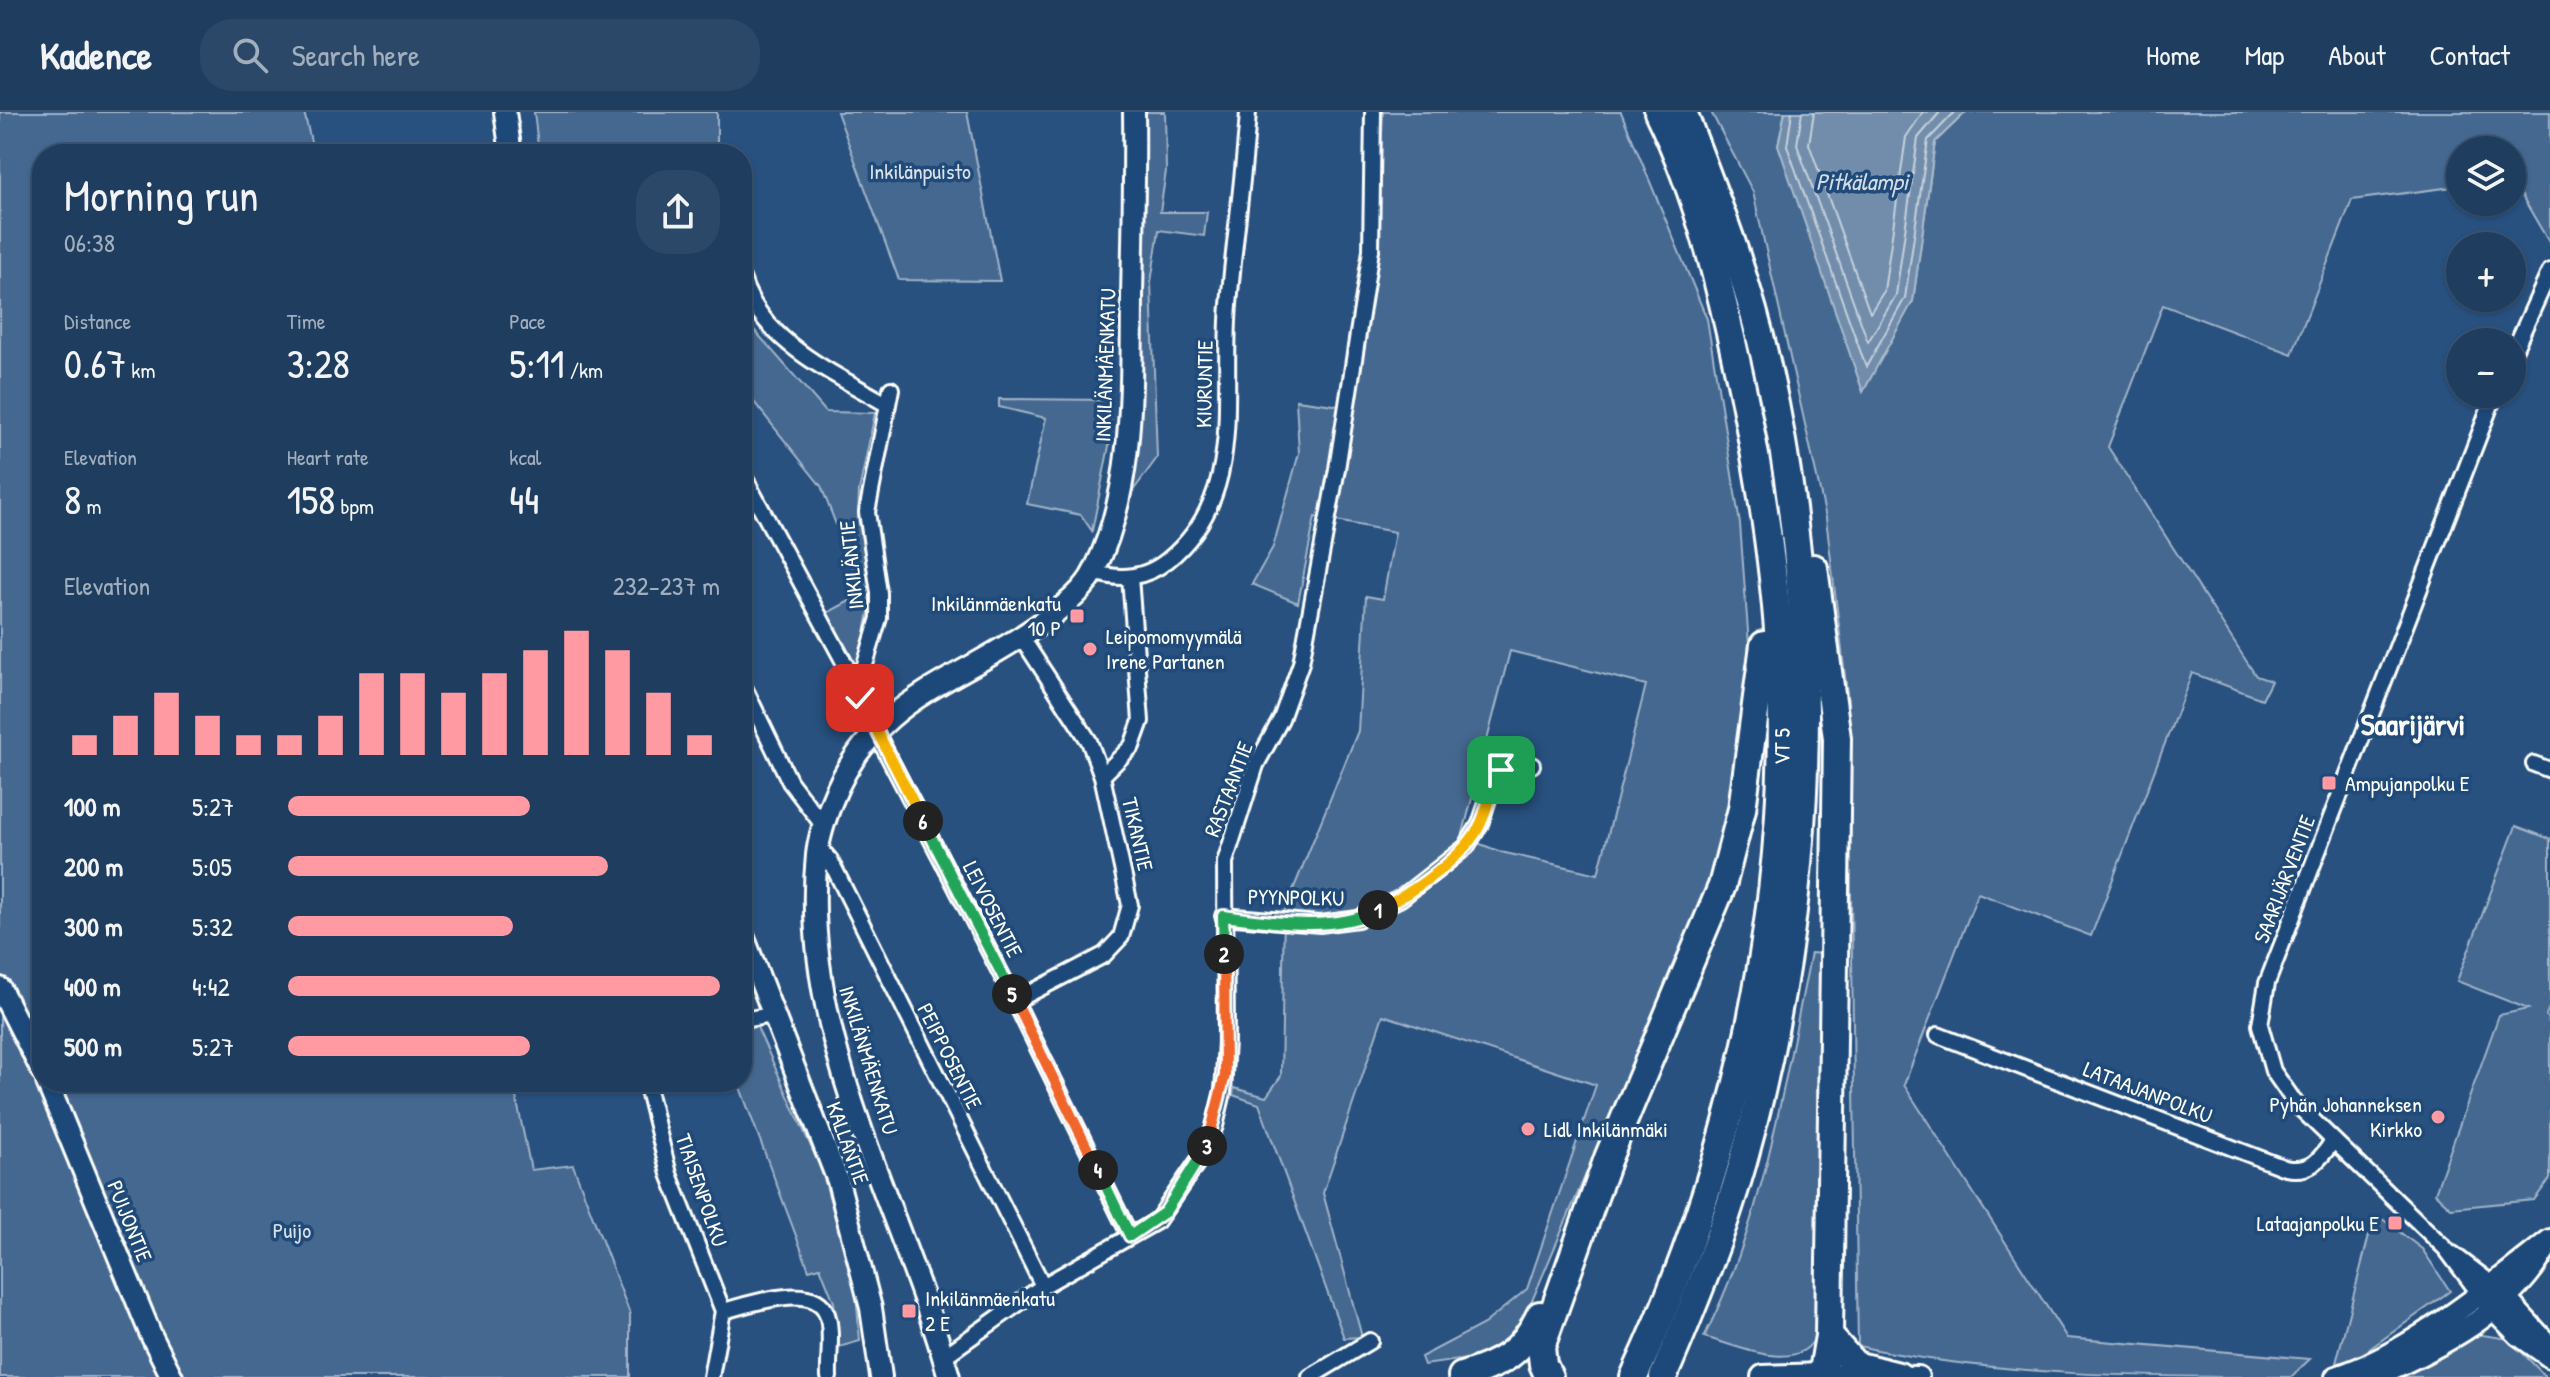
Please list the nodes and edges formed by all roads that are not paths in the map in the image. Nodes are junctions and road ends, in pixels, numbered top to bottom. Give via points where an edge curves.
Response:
1 (505, 112) edge
2 (1134, 112) edge
3 (1248, 112) edge
4 (1373, 112) edge
5 (1658, 112) edge
6 (1683, 112) edge
7 (510, 144) edge
8 (2550, 271) edge
9 (752, 297) edge
10 (2524, 328) edge
11 (891, 389) dead end
12 (888, 405) junction
13 (2490, 408) edge
14 (752, 492) edge
15 (1795, 516) junction
16 (1766, 525) junction
17 (1094, 572) junction
18 (1130, 577) junction
19 (1022, 638) junction
20 (858, 688) junction
21 (752, 704) edge
22 (875, 729) junction
23 (2534, 764) dead end
24 (1532, 765) dead end
25 (2550, 770) edge
26 (1102, 776) junction
27 (822, 824) junction
28 (818, 846) junction
29 (1223, 916) junction
30 (752, 959) edge
31 (0, 988) edge
32 (1015, 1001) junction
33 (773, 1015) junction
34 (752, 1018) edge
35 (1938, 1035) dead end
36 (32, 1051) edge
37 (51, 1092) edge
38 (648, 1092) edge
39 (2333, 1141) junction
40 (1608, 1158) junction
41 (1130, 1236) junction
42 (2550, 1240) edge
43 (1043, 1286) junction
44 (2494, 1297) junction
45 (723, 1311) junction
46 (2519, 1335) junction
47 (1829, 1336) junction
48 (2454, 1336) junction
49 (1370, 1341) dead end
50 (2550, 1347) edge
51 (2550, 1357) edge
52 (946, 1367) edge
53 (1822, 1376) edge
54 (1909, 1376) edge
55 (172, 1377) edge
56 (711, 1377) edge
57 (829, 1377) edge
58 (881, 1377) edge
59 (1310, 1377) edge
60 (1460, 1377) edge
61 (1549, 1377) edge
62 (1634, 1377) edge
63 (1663, 1377) edge
64 (1763, 1377) edge
65 (2336, 1377) edge
66 (2373, 1377) edge

1 - 7 street
2 - 17 street, INKILÄNMÄENKATU via 1130,429 1111,525
3 - 18 street, KIURUNTIE via 1217,495 1186,545 1157,569
4 - 29 street, RASTAANTIE via 1371,250 1301,663 1233,833 1225,862
5 - 16 highway, VT 5 via 1706,236 1737,365
6 - 15 highway, VT 5 via 1746,284
8 - 10 street
9 - 12 street via 766,324 803,354
11 - 12 street, INKILÄNTIE
12 - 20 street, INKILÄNTIE via 867,512 879,618
13 - 39 street, SAARIJÄRVENTIE via 2267,983 2260,1025 2273,1071 2296,1104
14 - 20 street, LEIVOSENTIE
15 - 47 highway via 1811,551 1837,738
15 - 63 highway, VT 5 via 1806,693 1794,907 1763,1084 1742,1166
16 - 40 highway via 1763,665 1742,809 1722,886
16 - 62 highway, VT 5 via 1780,660 1779,792 1759,973 1709,1181 1674,1284
17 - 18 street
17 - 19 street, INKILÄNMÄENKATU via 1064,606
18 - 26 street via 1141,721 1132,746
19 - 22 street, INKILÄNMÄENKATU via 941,680
19 - 26 street, TIKANTIE via 1089,741
20 - 22 street, LEIVOSENTIE
21 - 27 street via 790,782
22 - 27 street, INKILÄNMÄENKATU via 849,763
22 - 32 street, LEIVOSENTIE
23 - 25 street
24 - 29 street, PYYNPOLKU via 1509,764 1501,770 1466,847 1401,898 1367,915 1320,924
26 - 32 street, TIKANTIE via 1128,888 1126,926 1104,955
27 - 28 street, INKILÄNMÄENKATU
28 - 43 street, PEIPPOSENTIE via 834,868
28 - 52 street, INKILÄNMÄENKATU via 815,929 821,990
29 - 41 street, RASTAANTIE via 1226,1064 1215,1126 1165,1212
30 - 33 street, KALLANTIE
31 - 36 street
32 - 41 street, LEIVOSENTIE
33 - 34 street
33 - 58 street, KALLANTIE via 838,1181 871,1308
35 - 39 street, LATAAJANPOLKU via 2285,1168 2315,1166
37 - 55 street, PUIJONTIE
38 - 45 street, TIAISENPOLKU via 669,1174
39 - 44 street, SAARIJÄRVENTIE via 2446,1249 2476,1268
40 - 60 highway via 1531,1335 1510,1356
40 - 61 highway via 1541,1347
41 - 43 street, RASTAANTIE
42 - 44 street
43 - 52 street, RASTAANTIE
44 - 46 street
44 - 48 street
44 - 50 street
44 - 65 street
45 - 56 street
45 - 57 street via 793,1296 820,1303 828,1318
46 - 48 street via 2487,1330
46 - 51 street
47 - 53 highway
47 - 54 highway via 1855,1365
48 - 66 street
49 - 59 street
53 - 54 street
53 - 64 main road

